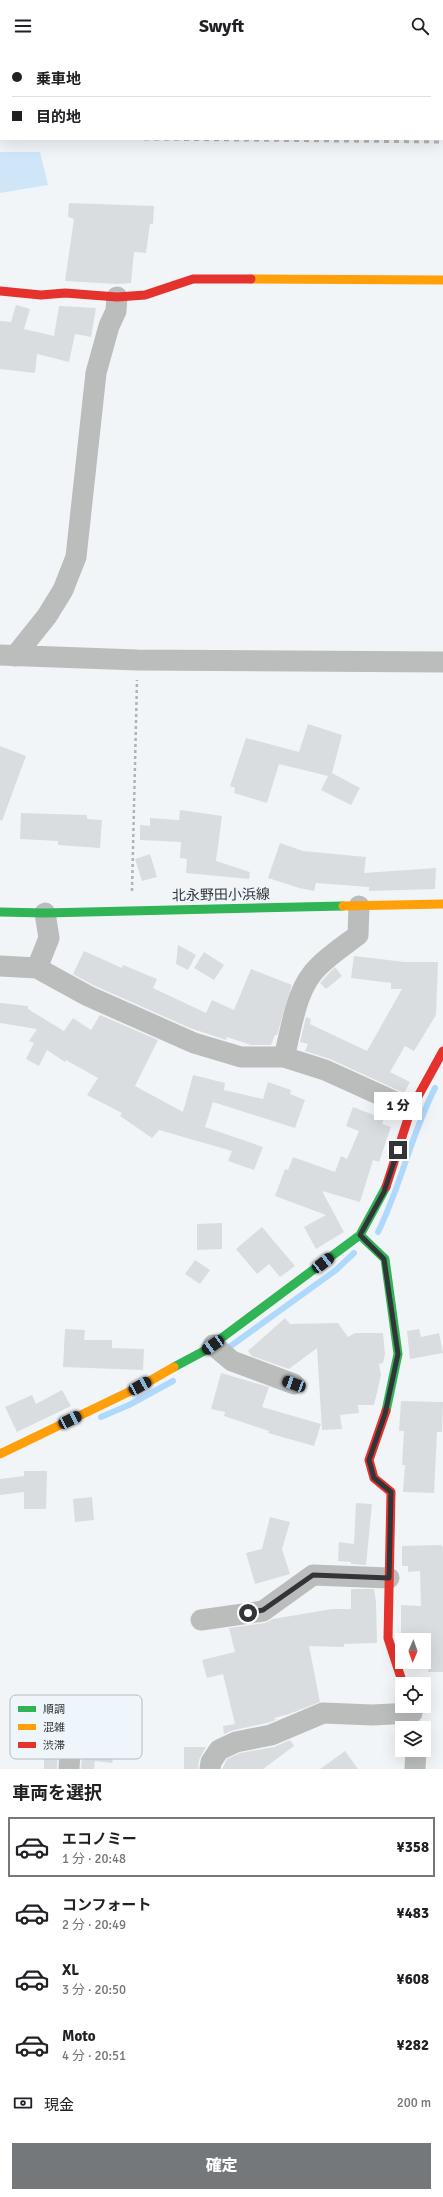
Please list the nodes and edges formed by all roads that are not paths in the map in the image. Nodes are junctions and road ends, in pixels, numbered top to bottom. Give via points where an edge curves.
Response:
1 (443, 280) edge
2 (0, 291) edge
3 (117, 297) junction
4 (8, 655) edge
5 (443, 662) edge
6 (443, 904) edge
7 (359, 906) junction
8 (0, 912) edge
9 (45, 913) junction
10 (0, 966) edge
11 (37, 968) junction
12 (443, 1051) edge
13 (284, 1057) junction
14 (411, 1109) junction
15 (360, 1235) junction
16 (213, 1345) junction
17 (294, 1384) dead end
18 (0, 1454) edge
19 (389, 1578) junction
20 (200, 1620) dead end
21 (401, 1677) edge
22 (412, 1716) edge
23 (416, 1757) edge
24 (69, 1759) edge
25 (69, 1769) edge
26 (210, 1769) edge
27 (415, 1769) edge

1 - 3 street via 193,279 145,295
2 - 3 street
3 - 4 street via 116,311 109,326 96,373 76,557 63,590 47,616
4 - 5 street via 137,660
6 - 7 street, 北永野田小浜線
7 - 9 street, 北永野田小浜線
7 - 13 street via 358,934 319,966 307,981
8 - 9 street, 北永野田小浜線
9 - 11 street via 49,938
10 - 11 street
11 - 13 street via 88,996 194,1043 241,1057
12 - 14 street
13 - 14 street via 325,1070
14 - 15 street via 384,1192
15 - 16 street
15 - 19 street via 384,1259 398,1354 385,1414 369,1460 374,1478 391,1492
16 - 17 street via 232,1361
16 - 18 street via 140,1386
19 - 20 street via 313,1575 263,1610
19 - 21 street via 388,1638
22 - 26 street via 323,1712 271,1735 236,1742 219,1750 211,1762
23 - 27 street
24 - 25 street

